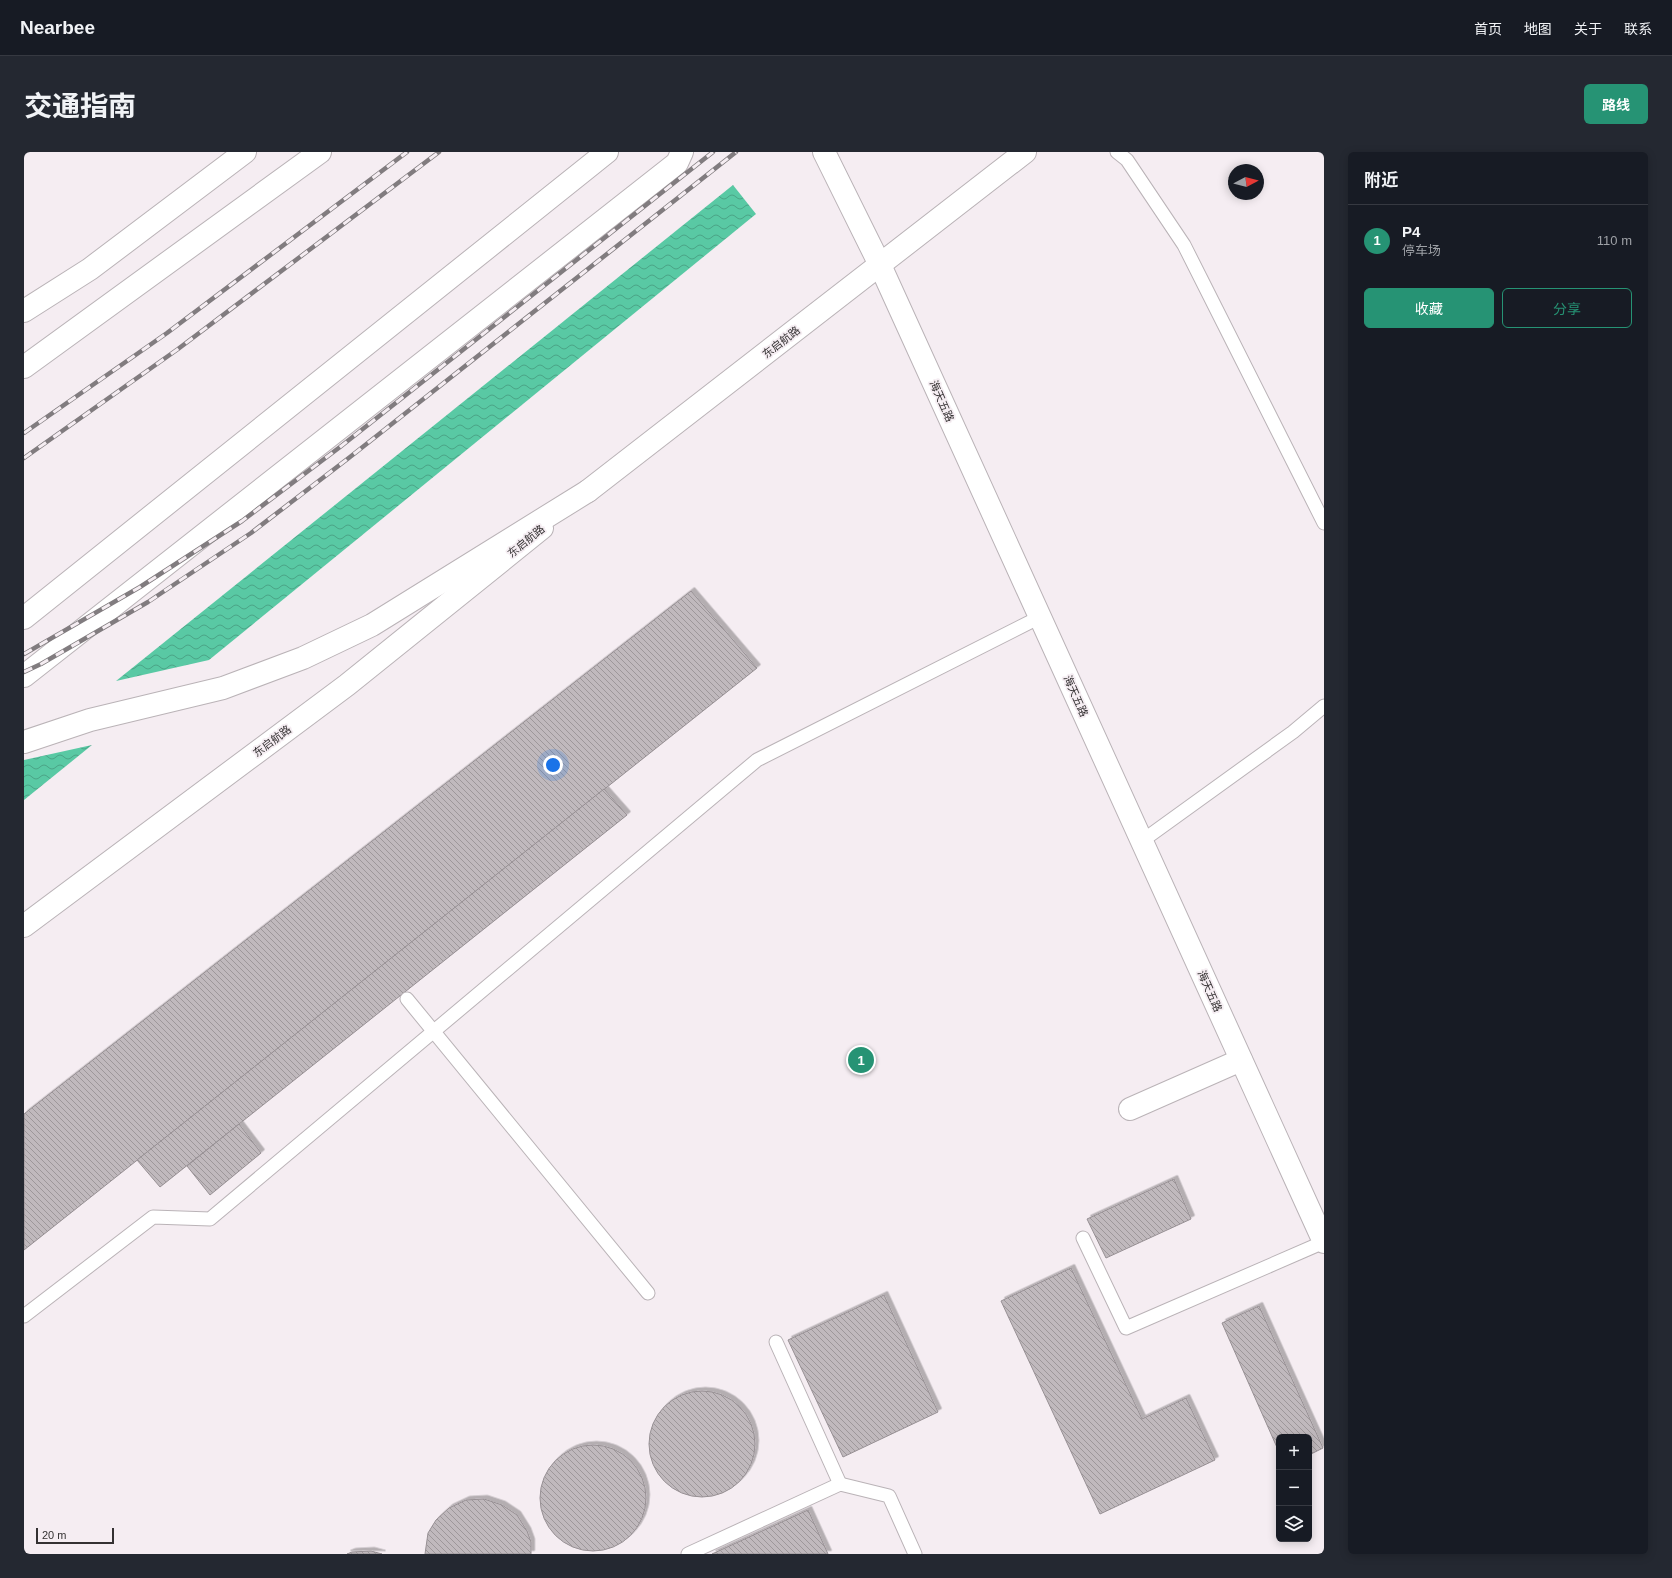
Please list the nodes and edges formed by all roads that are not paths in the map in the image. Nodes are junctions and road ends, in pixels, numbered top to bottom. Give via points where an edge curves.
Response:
1 (245, 152) edge
2 (320, 152) edge
3 (607, 152) edge
4 (682, 152) edge
5 (824, 152) edge
6 (1026, 152) edge
7 (1118, 152) edge
8 (880, 265) junction
9 (24, 311) edge
10 (27, 365) edge
11 (588, 491) junction
12 (1324, 523) edge
13 (1040, 617) junction
14 (24, 618) edge
15 (24, 676) edge
16 (1324, 706) edge
17 (24, 742) edge
18 (1142, 841) junction
19 (24, 926) edge
20 (407, 999) dead end
21 (434, 1032) junction
22 (1241, 1060) junction
23 (1130, 1109) dead end
24 (1083, 1238) dead end
25 (1324, 1242) edge
26 (648, 1293) dead end
27 (24, 1316) edge
28 (776, 1342) dead end
29 (840, 1484) junction
30 (688, 1554) edge
31 (915, 1554) edge

1 - 9 main road via 90,269
2 - 10 main road
3 - 14 main road
4 - 15 main road via 677,163
5 - 8 main road, 海天五路
6 - 8 main road, 东启航路
7 - 12 lane via 1127,160 1184,245
8 - 11 main road, 东启航路
8 - 13 main road, 海天五路
11 - 17 main road via 372,625 304,658 222,688 90,720
11 - 19 main road, 东启航路 via 347,685
13 - 18 main road, 海天五路
13 - 21 lane via 758,760
16 - 18 lane via 1293,732
18 - 22 main road, 海天五路
20 - 21 lane
21 - 26 lane
21 - 27 lane via 210,1219 153,1217
22 - 23 main road
22 - 25 main road, 海天五路
24 - 25 lane via 1126,1328
28 - 29 lane
29 - 30 lane
29 - 31 lane via 889,1496

